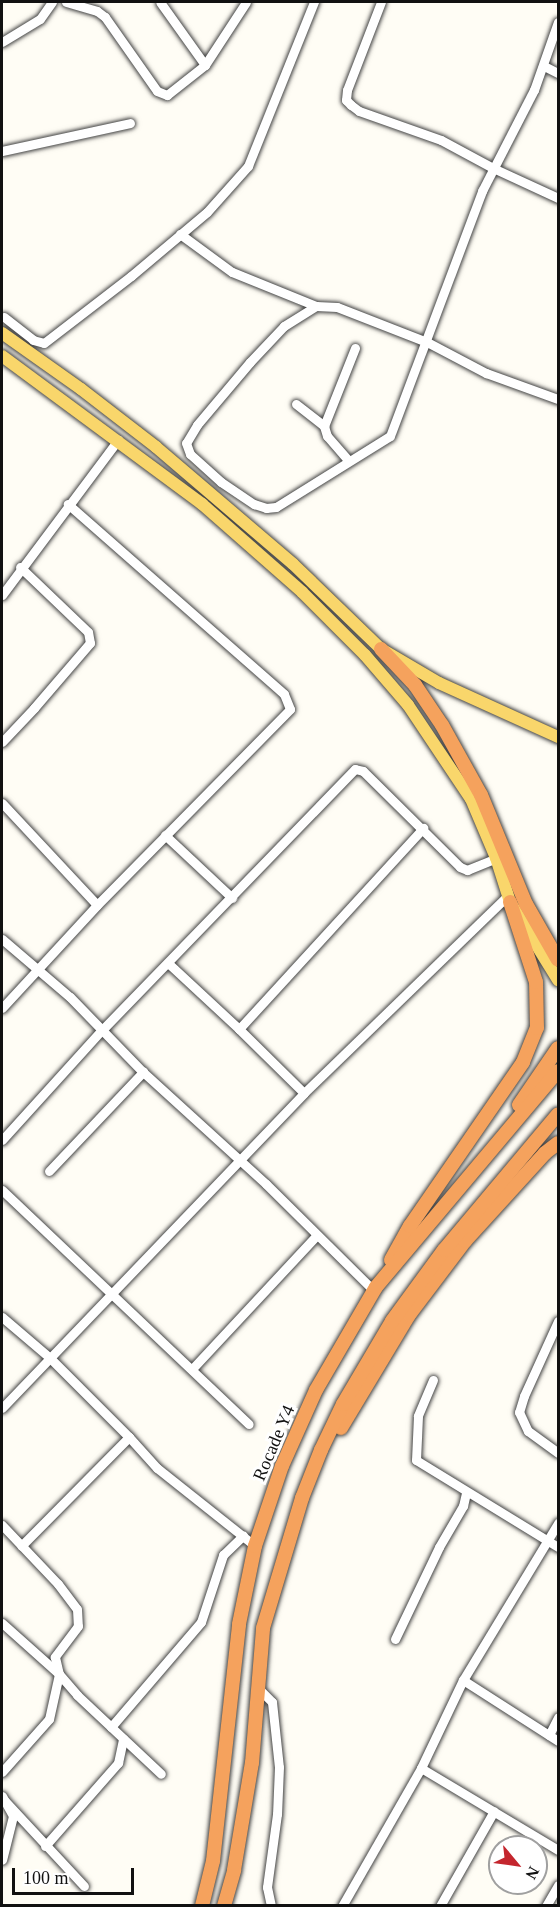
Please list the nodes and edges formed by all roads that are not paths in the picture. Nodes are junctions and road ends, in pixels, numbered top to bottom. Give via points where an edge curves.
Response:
1 (52, 2) edge
2 (66, 2) edge
3 (160, 2) edge
4 (246, 2) edge
5 (314, 2) edge
6 (381, 2) edge
7 (558, 22) edge
8 (2, 42) edge
9 (205, 65) junction
10 (544, 66) junction
11 (558, 73) edge
12 (130, 123) dead end
13 (2, 151) edge
14 (493, 168) junction
15 (558, 198) edge
16 (180, 234) junction
17 (316, 306) junction
18 (4, 317) dead end
19 (2, 333) edge
20 (427, 342) junction
21 (356, 348) dead end
22 (2, 356) edge
23 (558, 399) edge
24 (296, 404) dead end
25 (324, 426) junction
26 (118, 440) junction
27 (348, 460) junction
28 (68, 504) junction
29 (20, 567) junction
30 (2, 595) edge
31 (381, 649) junction
32 (558, 737) edge
33 (2, 742) edge
34 (2, 803) edge
35 (423, 828) junction
36 (165, 835) junction
37 (495, 858) junction
38 (232, 898) junction
39 (509, 898) junction
40 (97, 905) junction
41 (2, 939) edge
42 (558, 960) edge
43 (168, 963) junction
44 (39, 968) junction
45 (558, 980) edge
46 (2, 1008) edge
47 (239, 1029) junction
48 (101, 1031) junction
49 (558, 1048) edge
50 (558, 1071) edge
51 (143, 1072) junction
52 (303, 1093) junction
53 (558, 1114) edge
54 (2, 1140) edge
55 (558, 1143) edge
56 (239, 1160) junction
57 (479, 1164) junction
58 (49, 1171) dead end
59 (2, 1190) edge
60 (317, 1235) junction
61 (375, 1289) junction
62 (111, 1292) junction
63 (2, 1317) edge
64 (558, 1321) edge
65 (554, 1340) edge
66 (50, 1358) junction
67 (192, 1370) junction
68 (433, 1380) dead end
69 (2, 1408) edge
70 (249, 1424) dead end
71 (129, 1437) junction
72 (558, 1453) edge
73 (466, 1493) junction
74 (302, 1498) junction
75 (558, 1523) edge
76 (2, 1525) edge
77 (243, 1536) junction
78 (549, 1541) junction
79 (21, 1546) junction
80 (255, 1546) junction
81 (558, 1547) edge
82 (2, 1623) edge
83 (395, 1639) dead end
84 (59, 1674) junction
85 (463, 1680) junction
86 (258, 1688) junction
87 (558, 1717) edge
88 (111, 1727) junction
89 (549, 1735) junction
90 (123, 1739) junction
91 (558, 1741) edge
92 (421, 1768) junction
93 (2, 1772) edge
94 (162, 1774) dead end
95 (3, 1798) edge
96 (494, 1811) junction
97 (45, 1846) junction
98 (558, 1850) edge
99 (2, 1860) edge
100 (558, 1885) edge
101 (84, 1886) dead end
102 (202, 1905) edge
103 (224, 1905) edge
104 (271, 1905) edge
105 (342, 1905) edge
106 (440, 1905) edge
107 (546, 1905) edge

1 - 8 street via 40,19
2 - 9 street via 105,16 157,91 167,95
3 - 9 street
4 - 9 street
5 - 16 street via 248,166 207,212
6 - 14 street via 346,100 359,111 441,140
7 - 10 street
10 - 11 street
10 - 14 street
12 - 13 street
14 - 15 street
14 - 20 street
16 - 17 street via 232,272
16 - 18 street via 44,344
17 - 20 street via 337,307
17 - 27 street via 284,326 197,425 186,443 190,454 221,482 266,508 276,507
19 - 31 main road via 156,447 293,564
20 - 23 street via 486,373
20 - 27 street via 390,436
21 - 25 street
22 - 26 main road
24 - 25 street
25 - 27 street via 327,436
26 - 28 street
26 - 37 main road via 251,545 365,655 408,705 447,761 471,799
28 - 29 street
28 - 36 street via 289,701 290,709
29 - 30 street
29 - 33 street via 88,632 90,643
31 - 32 main road via 439,683
31 - 42 highway via 416,685 442,725 481,795 526,904
34 - 40 street
35 - 37 street via 467,870
35 - 38 street via 363,771 355,769
35 - 47 street
36 - 38 street
36 - 40 street
37 - 39 main road
38 - 43 street
39 - 45 main road
39 - 52 street
39 - 61 highway via 536,982 537,1028 524,1062 410,1226
40 - 44 street
41 - 44 street
43 - 47 street
43 - 48 street
44 - 46 street
44 - 48 street
47 - 52 street
48 - 51 street
48 - 54 street
49 - 57 highway
50 - 57 highway, Rocade Y4
51 - 56 street
51 - 58 street
52 - 56 street
53 - 74 highway via 444,1250 392,1322 343,1404
55 - 74 highway via 465,1240 409,1315 358,1396
56 - 60 street
56 - 62 street
57 - 61 highway, Rocade Y4
59 - 62 street
60 - 61 street
60 - 67 street
61 - 80 highway, Rocade Y4 via 316,1390 282,1466
62 - 66 street
62 - 67 street
63 - 66 street
64 - 65 street
65 - 72 street via 519,1412 528,1431
66 - 69 street
66 - 71 street
67 - 70 street
68 - 73 street via 418,1416 416,1460
71 - 77 street via 157,1468
71 - 79 street
73 - 78 street
73 - 83 street
74 - 86 highway via 263,1628
75 - 78 street
76 - 79 street
77 - 80 street
77 - 88 street via 223,1555 201,1622
78 - 81 street
78 - 85 street
79 - 84 street via 58,1584 79,1619 55,1657
80 - 102 highway, Rocade Y4 via 240,1624 213,1861
82 - 84 street
84 - 88 street
84 - 93 street via 49,1719
85 - 89 street
85 - 92 street
86 - 103 highway via 252,1763 234,1870
86 - 104 street via 272,1702 279,1767 267,1887
87 - 89 street
88 - 90 street
89 - 91 street
90 - 94 street
90 - 97 street via 118,1763
92 - 96 street
92 - 105 street
95 - 97 street
95 - 99 street via 13,1816
96 - 98 street
96 - 106 street
97 - 101 street
100 - 107 street

